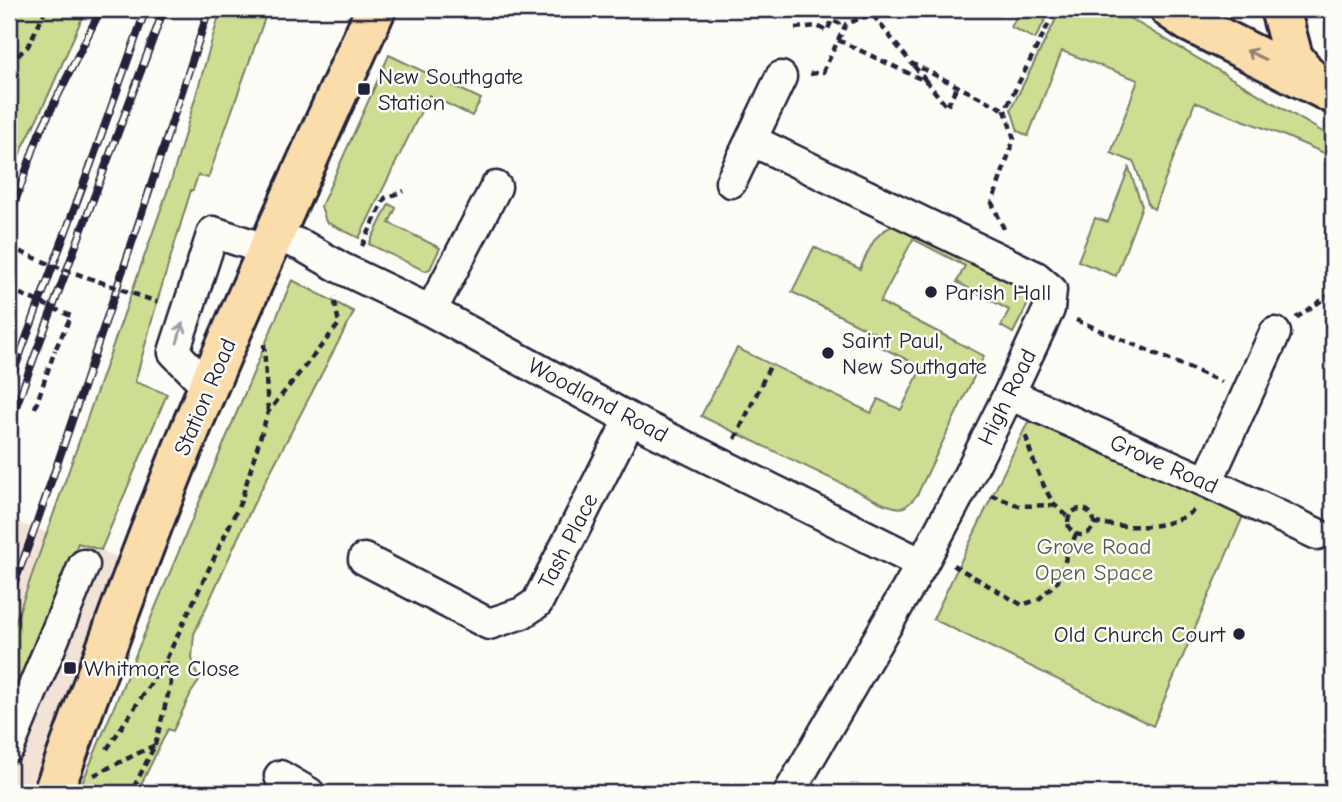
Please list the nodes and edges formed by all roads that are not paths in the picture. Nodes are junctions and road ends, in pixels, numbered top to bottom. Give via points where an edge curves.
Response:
1 (376, 9) edge
2 (1170, 9) edge
3 (1280, 9) edge
4 (781, 77) road end
5 (1325, 91) edge
6 (751, 140) junction
7 (731, 182) dead end
8 (496, 187) dead end
9 (271, 242) junction
10 (431, 311) junction
11 (1275, 333) road end
12 (208, 387) junction
13 (1009, 394) junction
14 (630, 419) junction
15 (1202, 495) junction
16 (1317, 534) dead end
17 (364, 559) dead end
18 (934, 562) junction
19 (84, 565) dead end
20 (9, 747) edge
21 (278, 779) edge
22 (53, 793) edge
23 (309, 793) edge
24 (789, 793) edge

1 - 9 main road, Station Road
5 -> 2 main road
3 - 5 main road via 1293,57
4 - 6 street
6 - 7 street
6 - 13 street, High Road via 1036,277 1051,290 1049,309
8 - 10 street
9 - 10 street, Woodland Road via 303,246
9 - 12 main road, Station Road
12 -> 9 street, Woodland Road via 174,352 212,232
10 - 14 street, Woodland Road
11 - 15 street
12 - 22 main road, Station Road
13 - 15 street, Grove Road
13 - 18 street, High Road
14 - 17 street, Tash Place via 537,603 522,613 489,624
14 - 18 street, Woodland Road
15 - 16 street, Grove Road
18 - 24 street, High Road
19 - 20 street
21 - 23 street

